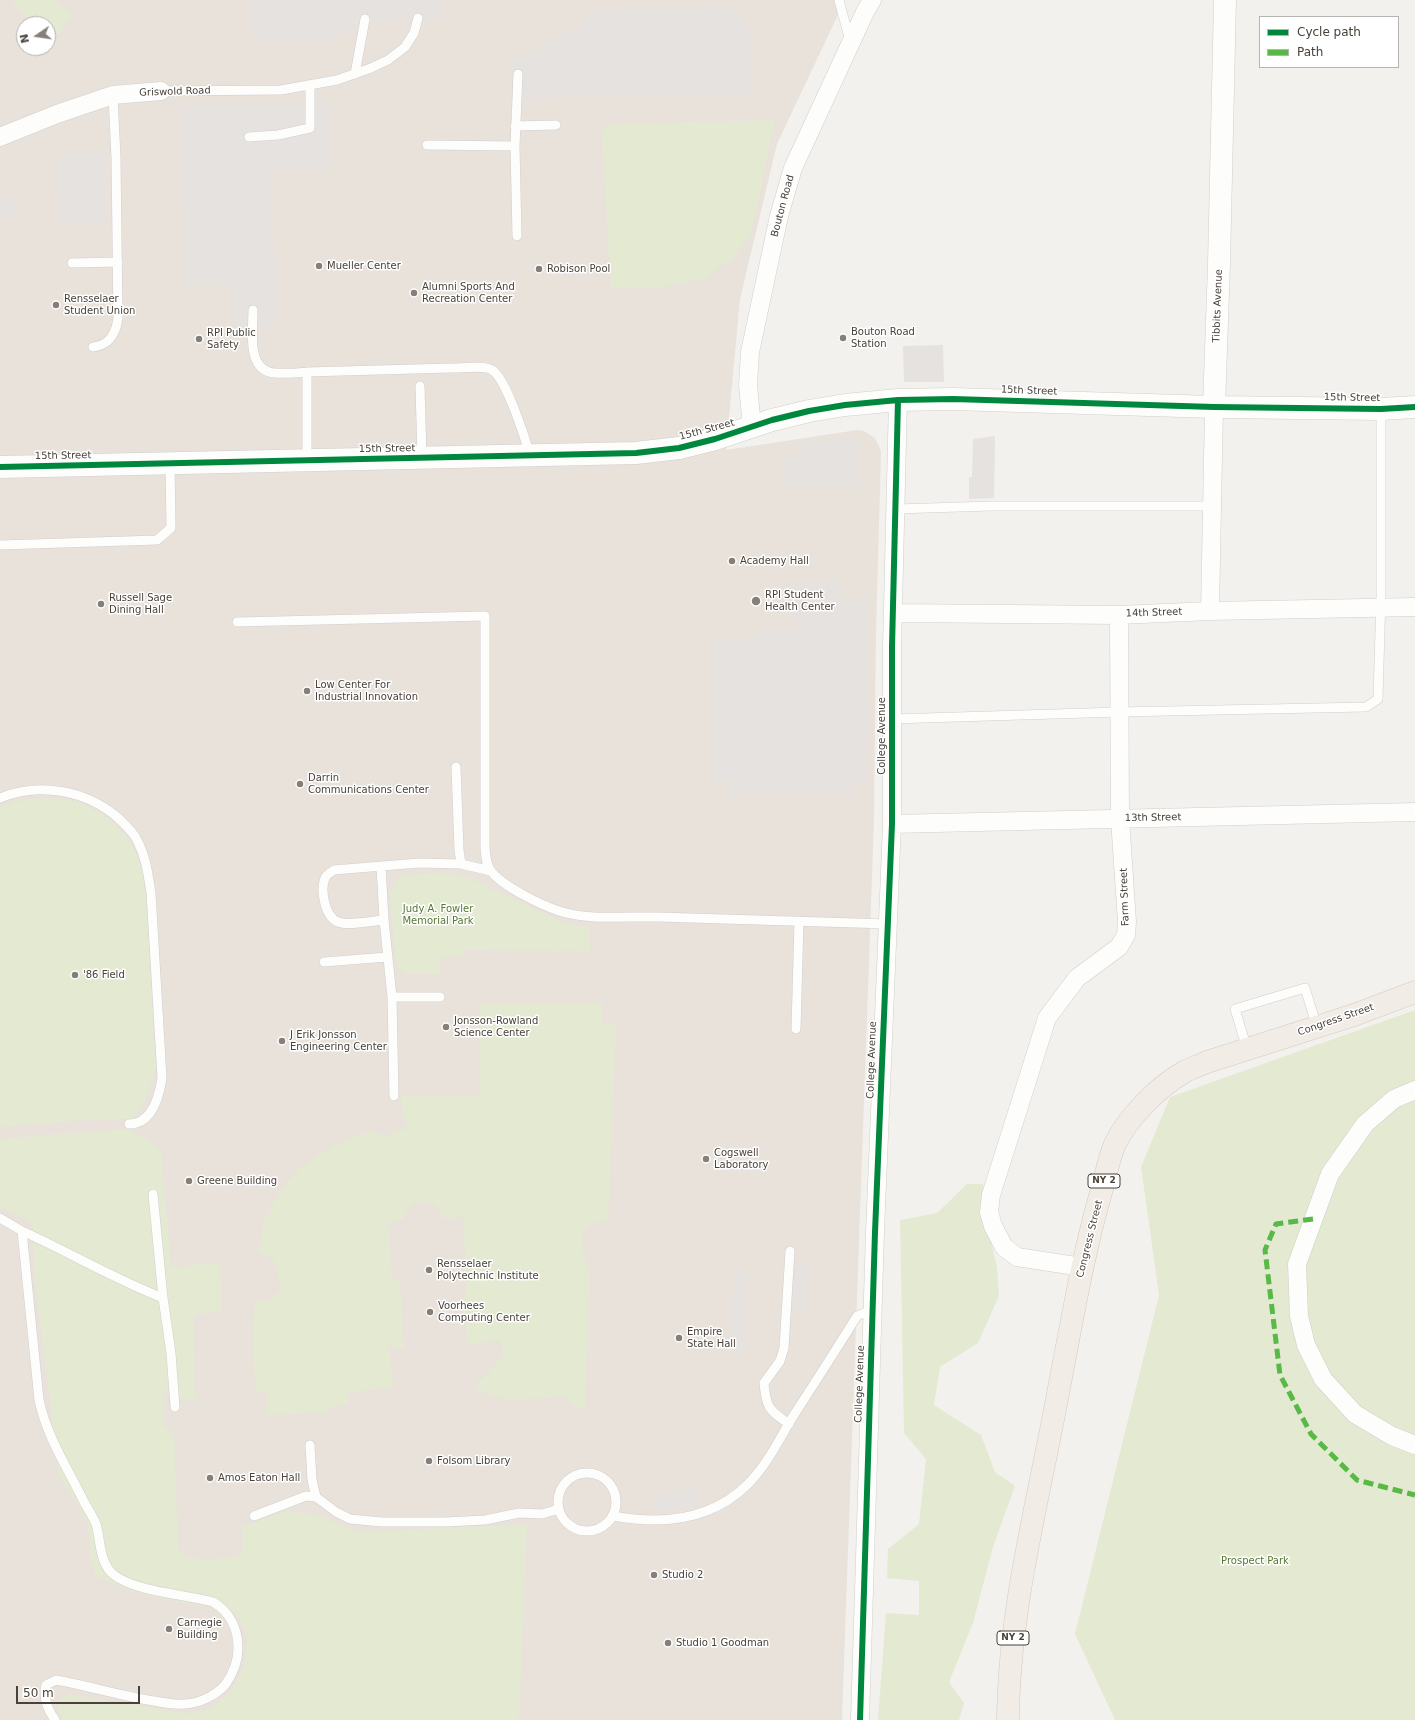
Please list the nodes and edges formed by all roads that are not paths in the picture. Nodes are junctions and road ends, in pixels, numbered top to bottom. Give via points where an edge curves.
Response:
1 (839, 0) edge
2 (872, 0) edge
3 (1225, 0) edge
4 (418, 18) dead end
5 (364, 19) dead end
6 (851, 42) junction
7 (355, 74) junction
8 (518, 74) dead end
9 (310, 85) junction
10 (161, 91) joint
11 (113, 95) junction
12 (556, 125) dead end
13 (515, 126) junction
14 (0, 136) edge
15 (249, 136) dead end
16 (427, 145) dead end
17 (515, 146) junction
18 (517, 236) dead end
19 (118, 262) junction
20 (72, 263) dead end
21 (253, 310) dead end
22 (93, 347) dead end
23 (307, 372) junction
24 (420, 386) dead end
25 (898, 400) junction
26 (1214, 406) junction
27 (1415, 407) edge
28 (1381, 409) junction
29 (752, 427) junction
30 (530, 456) junction
31 (422, 458) junction
32 (307, 460) junction
33 (170, 463) junction
34 (0, 467) edge
35 (1212, 506) junction
36 (896, 509) junction
37 (0, 545) edge
38 (1415, 607) edge
39 (1380, 608) junction
40 (1210, 611) junction
41 (893, 613) junction
42 (1119, 615) junction
43 (236, 622) dead end
44 (1119, 712) junction
45 (892, 719) junction
46 (456, 767) dead end
47 (0, 798) edge
48 (1415, 812) edge
49 (1120, 819) junction
50 (892, 824) junction
51 (462, 864) junction
52 (381, 866) junction
53 (491, 871) junction
54 (384, 920) junction
55 (799, 921) junction
56 (888, 924) junction
57 (388, 957) junction
58 (324, 962) dead end
59 (1415, 992) edge
60 (392, 997) junction
61 (440, 997) dead end
62 (1317, 1027) junction
63 (796, 1028) dead end
64 (1247, 1050) junction
65 (1415, 1090) edge
66 (394, 1096) dead end
67 (128, 1124) dead end
68 (153, 1194) dead end
69 (0, 1218) edge
70 (22, 1231) junction
71 (790, 1251) dead end
72 (1082, 1267) junction
73 (163, 1298) junction
74 (873, 1309) junction
75 (175, 1407) dead end
76 (789, 1424) junction
77 (310, 1445) dead end
78 (1415, 1445) edge
79 (316, 1497) junction
80 (559, 1509) junction
81 (254, 1516) dead end
82 (613, 1516) junction
83 (55, 1720) edge
84 (860, 1720) edge
85 (1008, 1720) edge

1 - 6 lane
2 - 6 street, Bouton Road
3 - 26 street, Tibbits Avenue
4 - 7 lane, Griswold Road via 414,34 405,47 388,60
5 - 7 lane
6 - 29 street, Bouton Road via 793,168 779,216 750,352 748,386
7 - 9 lane, Griswold Road
8 - 13 lane
9 - 10 lane, Griswold Road via 281,90
9 - 15 lane via 310,128 278,135
10 - 11 street, Griswold Road
11 - 14 street, Griswold Road
11 - 19 lane
12 - 13 lane
13 - 17 lane
16 - 17 lane
17 - 18 lane
19 - 20 lane
19 - 22 lane via 117,330 105,344
21 - 23 lane via 253,352 260,367 274,373
23 - 30 lane via 482,368 492,370 507,394
23 - 32 lane
24 - 31 lane
25 - 26 street, 15th Street via 953,399
25 - 29 street, 15th Street via 809,411
25 - 36 street, College Avenue
26 - 28 street, 15th Street
26 - 35 street, Tibbits Avenue
27 - 28 street, 15th Street
28 - 39 lane
29 - 30 street, 15th Street via 715,440 679,448
30 - 31 street, 15th Street
31 - 32 street, 15th Street
32 - 33 street, 15th Street
33 - 34 street, 15th Street
33 - 37 lane via 171,528 157,540
35 - 36 lane via 991,506
35 - 40 street, Tibbits Avenue
36 - 41 street, College Avenue
38 - 39 street, 14th Street
39 - 40 street, 14th Street
39 - 44 lane via 1378,699 1366,707
40 - 42 street, 14th Street
41 - 42 street, 14th Street
41 - 45 street, College Avenue
42 - 44 street, Farm Street
43 - 53 lane via 485,616 485,848
44 - 45 lane
44 - 49 street, Farm Street
45 - 50 street, College Avenue
46 - 51 lane via 459,850
47 - 67 lane via 40,789 59,790 83,797 110,811 137,838 148,870 151,893 162,1078 160,1089 145,1120 137,1124
48 - 49 street, 13th Street
49 - 50 street, 13th Street
49 - 72 street, Farm Street via 1126,935 1119,947 1077,978 1047,1018 991,1195 989,1212 995,1233 1004,1247 1017,1257
50 - 56 street, College Avenue
51 - 52 lane
51 - 53 lane
52 - 54 lane
52 - 54 lane via 334,870 325,878 323,888 326,910 330,917 338,922
53 - 55 lane via 529,898 559,911 578,915
54 - 57 lane
55 - 56 lane
55 - 63 lane
56 - 74 street, College Avenue
57 - 58 lane
57 - 60 lane
59 - 62 main road, Congress Street / NY 2
60 - 61 lane
60 - 66 lane
62 - 64 main road, Congress Street / NY 2
62 - 64 lane via 1305,988 1235,1009
64 - 72 main road, Congress Street / NY 2 via 1183,1072 1137,1111 1116,1144 1095,1212
65 - 78 street via 1394,1100 1365,1124 1330,1174 1297,1264 1302,1330 1306,1345 1323,1379 1355,1414 1392,1436
68 - 73 lane
69 - 70 lane
70 - 73 lane
70 - 83 lane via 42,1415 52,1442 96,1524 108,1569 114,1575 136,1586 202,1599 222,1607 234,1625 238,1649 234,1670 228,1681 219,1691 195,1703 176,1705 118,1695 67,1682 50,1682 46,1685 44,1696
71 - 76 lane via 784,1348 780,1361 764,1383 765,1399 771,1411
72 - 85 main road, Congress Street / NY 2 via 1016,1606 1009,1673
73 - 75 lane
74 - 76 lane via 857,1316
74 - 84 street, College Avenue
76 - 82 lane via 749,1483 721,1504 698,1514 662,1521
77 - 79 lane via 312,1480
79 - 80 lane via 342,1516 382,1522 485,1520 519,1513 542,1514
79 - 81 lane via 306,1496
80 - 82 lane via 570,1525 582,1531 600,1528
80 - 82 lane via 560,1495 566,1483 576,1475 590,1473 602,1477 611,1486 616,1498

